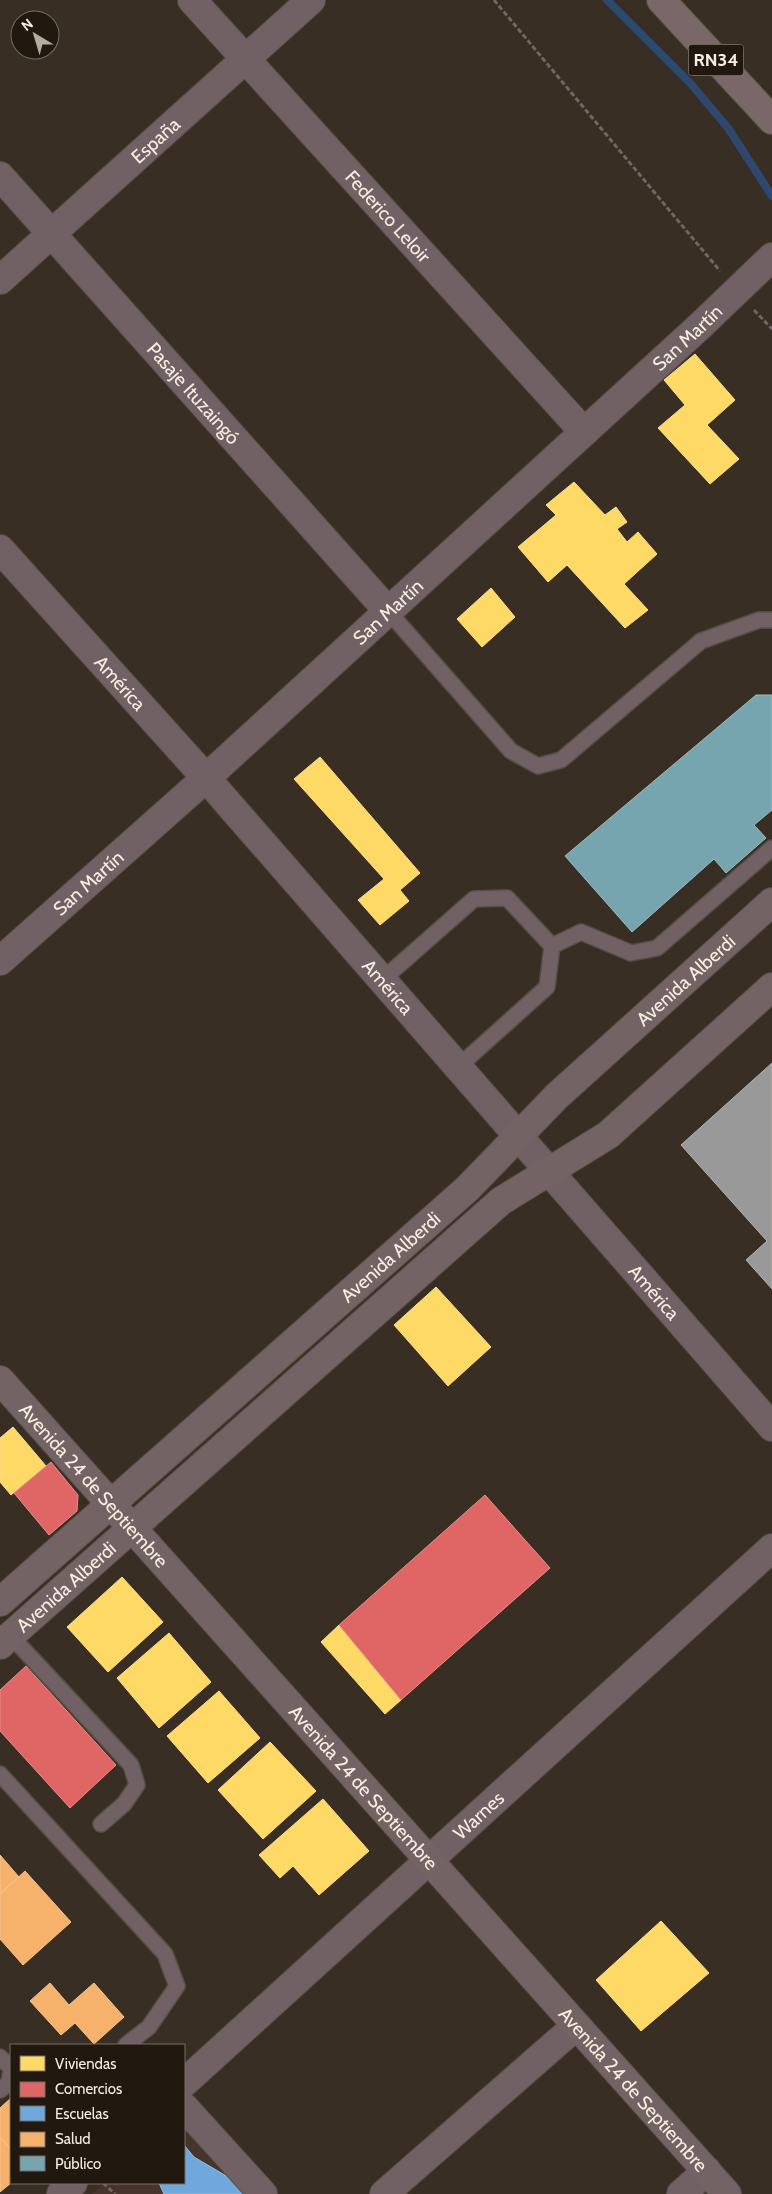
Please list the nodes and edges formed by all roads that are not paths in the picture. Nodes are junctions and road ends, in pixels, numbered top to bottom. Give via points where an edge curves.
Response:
1 (192, 0) edge
2 (311, 0) edge
3 (661, 0) edge
4 (247, 59) junction
5 (772, 120) edge
6 (0, 176) edge
7 (52, 234) junction
8 (772, 257) edge
9 (0, 280) edge
10 (584, 432) junction
11 (0, 549) edge
12 (388, 611) junction
13 (772, 620) edge
14 (206, 778) junction
15 (772, 848) edge
16 (772, 902) edge
17 (552, 946) junction
18 (0, 961) edge
19 (382, 980) junction
20 (772, 987) edge
21 (458, 1067) junction
22 (518, 1136) junction
23 (548, 1170) junction
24 (0, 1380) edge
25 (772, 1427) edge
26 (111, 1504) junction
27 (132, 1527) junction
28 (772, 1548) edge
29 (0, 1602) edge
30 (5, 1641) edge
31 (0, 1774) edge
32 (101, 1824) dead end
33 (429, 1860) junction
34 (576, 2026) junction
35 (127, 2044) edge
36 (0, 2057) edge
37 (10, 2071) edge
38 (10, 2078) edge
39 (185, 2082) edge
40 (0, 2090) edge
41 (185, 2108) edge
42 (707, 2171) junction
43 (72, 2184) edge
44 (61, 2194) edge
45 (262, 2194) edge
46 (384, 2194) edge
47 (681, 2194) edge
48 (727, 2194) edge

1 - 4 street, Federico Leloir
2 - 4 street, España
3 - 5 highway, RN34
4 - 7 street, España
4 - 10 street, Federico Leloir
6 - 7 street, Pasaje Ituzaingó
7 - 9 street, España
7 - 12 street, Pasaje Ituzaingó
8 - 10 street, San Martín
10 - 12 street, San Martín
11 - 14 street, América
12 - 13 lane via 511,751 538,766 562,760 701,641 759,620
12 - 14 street, San Martín
14 - 18 street, San Martín
14 - 19 street, América
15 - 17 lane via 657,948 630,953 581,932
16 - 22 main road, Avenida Alberdi via 557,1096
17 - 19 lane via 507,898 474,900
17 - 21 lane via 547,987
19 - 21 street, América
20 - 23 main road, Avenida Alberdi via 608,1135
21 - 22 street, América
22 - 23 street, América
22 - 26 main road, Avenida Alberdi via 467,1189
23 - 25 street, América
23 - 27 main road, Avenida Alberdi via 501,1201
24 - 26 main road, Avenida 24 de Septiembre
26 - 27 main road, Avenida 24 de Septiembre
26 - 29 main road, Avenida Alberdi
27 - 30 main road, Avenida Alberdi
27 - 33 main road, Avenida 24 de Septiembre
28 - 33 street, Warnes
30 - 32 lane via 131,1765 137,1785 124,1804
31 - 35 lane via 165,1954 177,1986 149,2027
33 - 34 main road, Avenida 24 de Septiembre
33 - 39 street, Warnes
34 - 42 main road, Avenida 24 de Septiembre
34 - 46 street
36 - 37 lane
38 - 40 lane via 9,2083
41 - 45 street
42 - 47 street
42 - 48 main road, Avenida 24 de Septiembre
43 - 44 street

